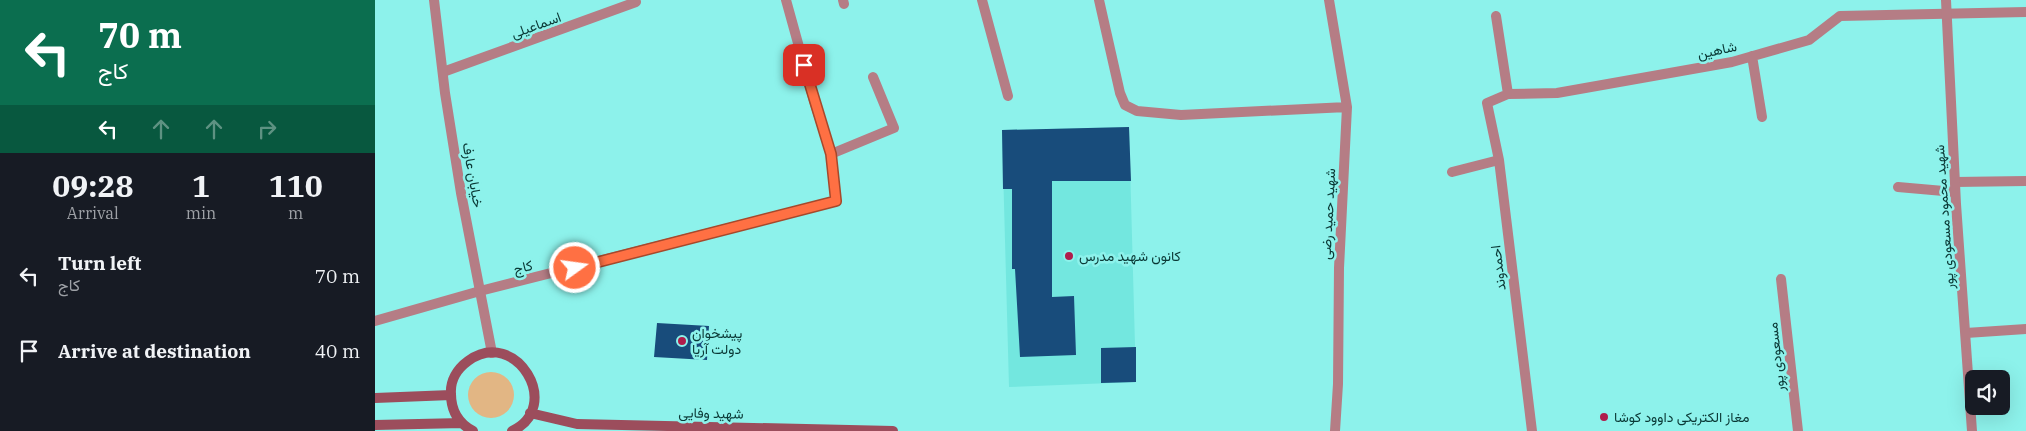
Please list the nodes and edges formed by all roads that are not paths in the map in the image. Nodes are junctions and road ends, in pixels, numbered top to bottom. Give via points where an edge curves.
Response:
1 (434, 0) edge
2 (635, 0) edge
3 (787, 0) edge
4 (982, 0) edge
5 (1099, 0) edge
6 (1329, 0) edge
7 (1946, 0) edge
8 (2026, 12) edge
9 (1947, 14) junction
10 (1496, 16) dead end
11 (1752, 56) junction
12 (443, 72) junction
13 (873, 77) dead end
14 (1508, 94) junction
15 (1008, 96) dead end
16 (1487, 103) joint
17 (1347, 107) junction
18 (1762, 117) dead end
19 (831, 154) junction
20 (1499, 160) junction
21 (1452, 172) dead end
22 (2026, 181) edge
23 (1898, 187) dead end
24 (1955, 187) junction
25 (1781, 279) dead end
26 (480, 291) junction
27 (375, 321) edge
28 (2026, 329) edge
29 (1967, 334) junction
30 (492, 353) junction
31 (451, 395) junction
32 (375, 398) edge
33 (530, 413) junction
34 (462, 423) junction
35 (375, 426) edge
36 (577, 428) edge
37 (473, 431) edge
38 (512, 431) edge
39 (893, 431) edge
40 (1335, 431) edge
41 (1532, 431) edge
42 (1798, 431) edge
43 (1972, 431) edge

1 - 12 street, خیابان عارف
2 - 12 street, اسماعیلی
3 - 19 street, کاج
4 - 15 street
5 - 17 street via 1120,92 1125,105 1137,111 1181,115
6 - 17 street, شهید حمید رضی
7 - 9 street, شهید محمود مسعودی پور
8 - 9 street, شاهین
9 - 11 street, شاهین via 1840,16 1809,40
9 - 24 street, شهید محمود مسعودی پور
10 - 14 street
11 - 14 street, شاهین via 1557,94
11 - 18 street
12 - 26 street, خیابان عارف
13 - 19 street via 894,128
14 - 16 street, شاهین
16 - 20 street, احمدوند
17 - 40 street, شهید حمید رضی
19 - 26 street, کاج via 836,201
20 - 21 street
20 - 41 street, احمدوند
22 - 24 street
23 - 24 street
24 - 29 street, شهید محمود مسعودی پور
25 - 42 street, مسعودی پور
26 - 27 street
26 - 30 street, خیابان عارف
28 - 29 street
29 - 43 street, شهید محمود مسعودی پور
30 - 31 main road via 474,357 462,365 454,376
30 - 33 main road via 513,358 528,373 534,393
31 - 32 main road
31 - 34 main road via 456,416
33 - 36 main road, شهید وفایی
33 - 38 main road
34 - 35 main road
34 - 37 main road
36 - 39 main road, شهید وفایی

